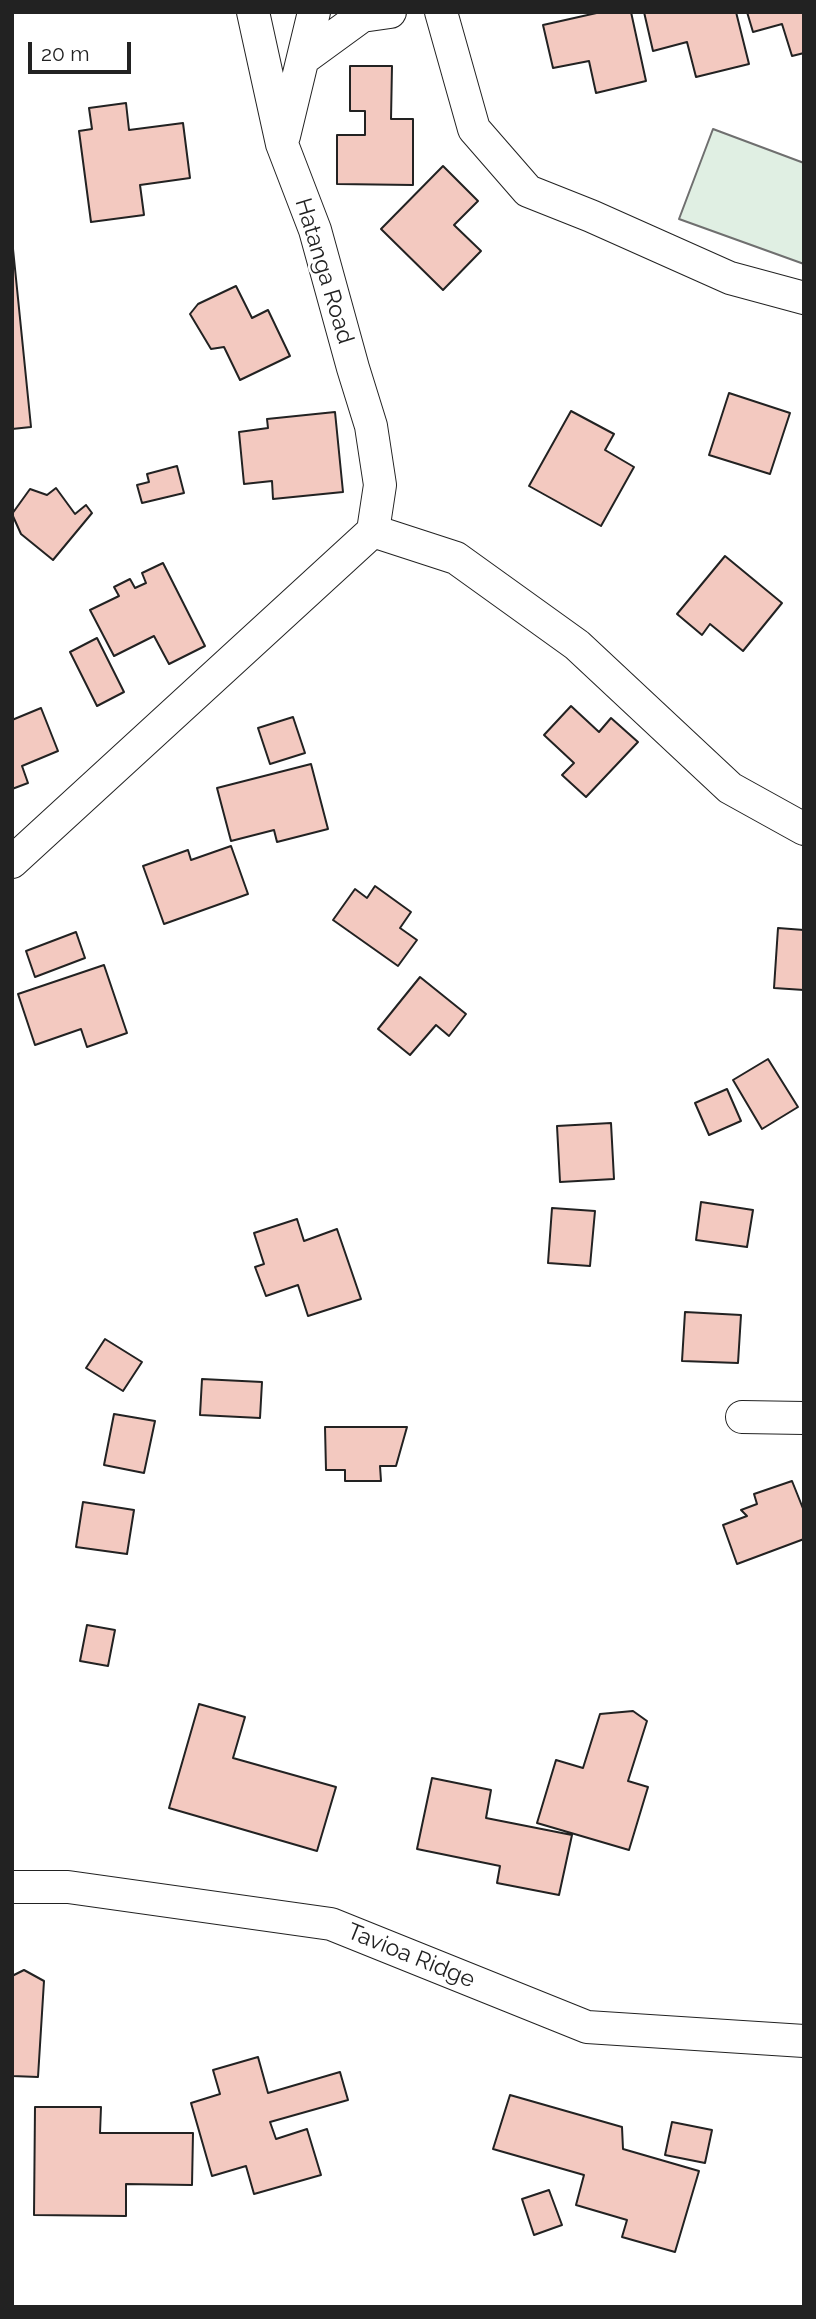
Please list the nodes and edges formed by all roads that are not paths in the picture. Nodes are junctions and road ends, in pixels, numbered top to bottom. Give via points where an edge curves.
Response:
1 (253, 12) edge
2 (314, 12) edge
3 (390, 12) edge
4 (441, 12) edge
5 (303, 59) junction
6 (282, 144) junction
7 (804, 298) edge
8 (373, 531) junction
9 (804, 829) edge
10 (12, 862) edge
11 (742, 1417) dead end
12 (804, 1418) edge
13 (12, 1887) edge
14 (804, 2040) edge

1 - 6 street, Hatanga Road
2 - 5 street
3 - 5 street via 362,16
4 - 7 street via 474,129 528,191 730,278
5 - 6 street
6 - 8 street, Hatanga Road via 315,230 371,426 380,485
8 - 9 street via 456,558 577,645 730,788
8 - 10 street
11 - 12 street
13 - 14 street, Tavioa Ridge via 68,1888 331,1924 587,2027

